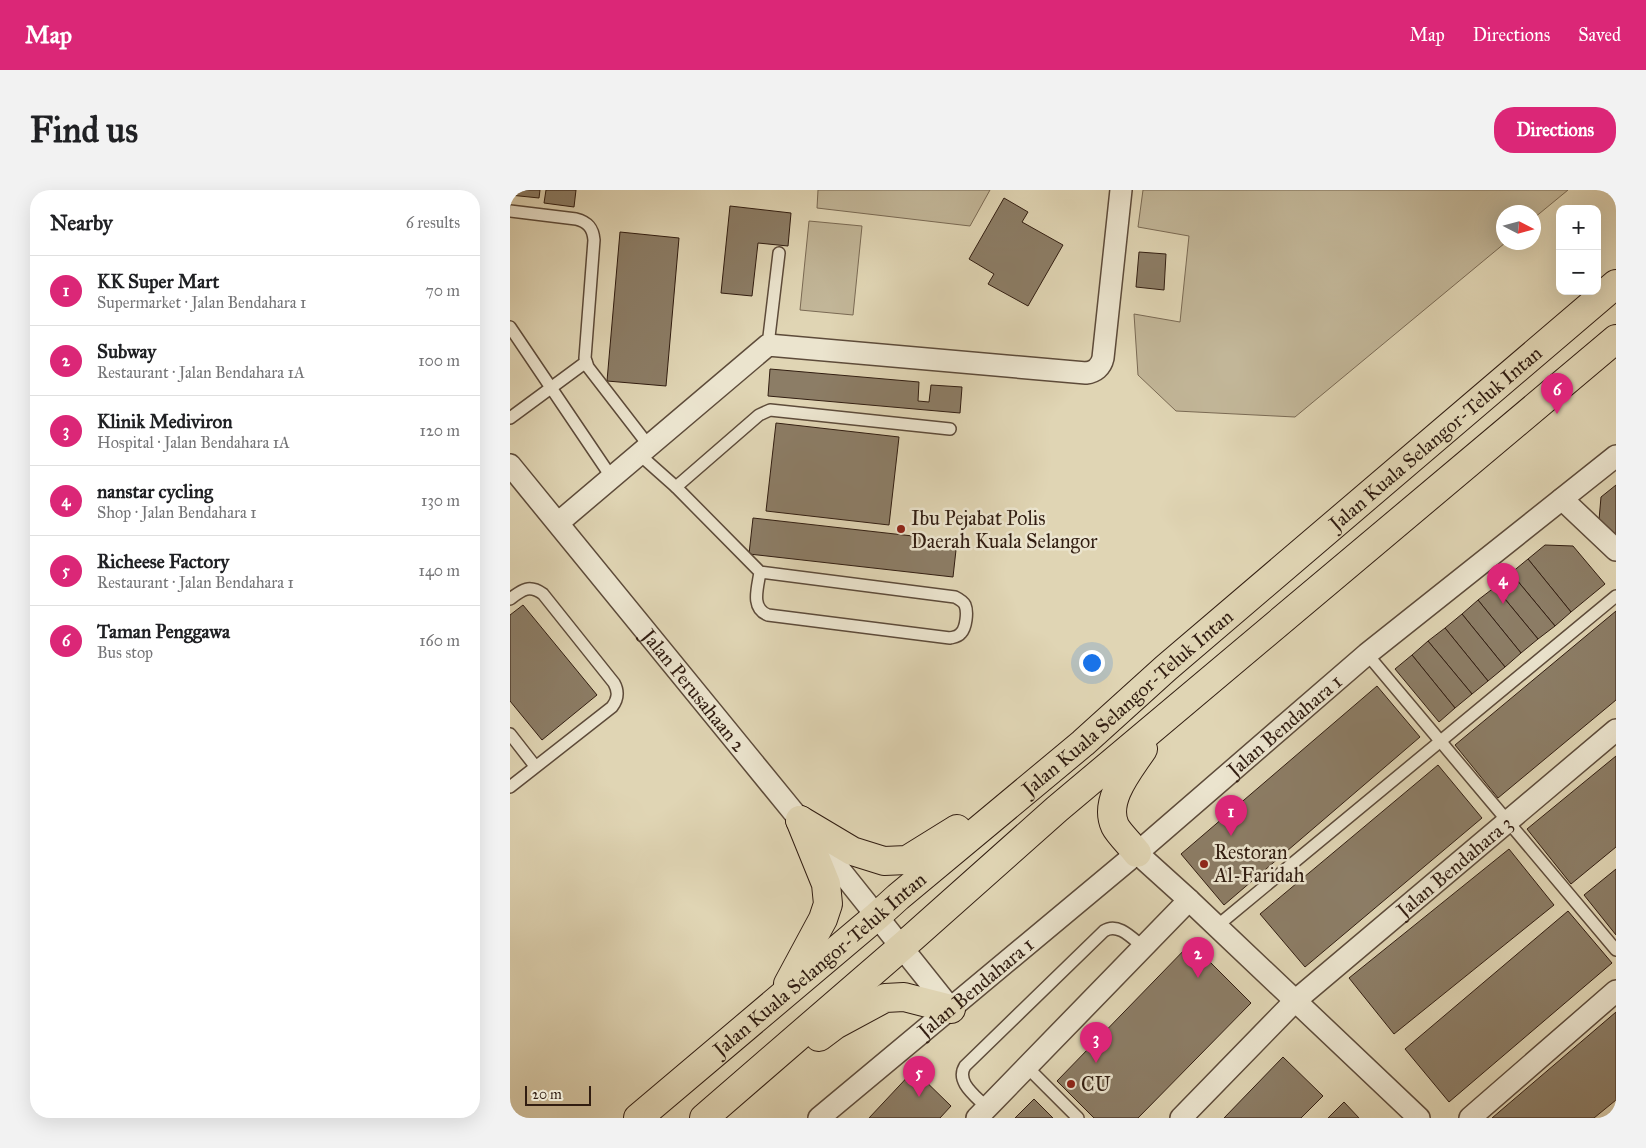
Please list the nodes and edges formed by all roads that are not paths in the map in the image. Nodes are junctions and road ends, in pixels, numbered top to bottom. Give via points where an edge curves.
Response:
1 (1122, 190) edge
2 (510, 211) edge
3 (779, 253) dead end
4 (1616, 284) edge
5 (510, 327) edge
6 (1616, 339) edge
7 (768, 345) junction
8 (586, 362) junction
9 (550, 388) junction
10 (510, 418) edge
11 (950, 429) dead end
12 (645, 450) junction
13 (1616, 456) edge
14 (510, 465) edge
15 (612, 478) junction
16 (676, 487) junction
17 (1562, 499) junction
18 (558, 523) junction
19 (1616, 550) edge
20 (760, 572) junction
21 (1616, 596) edge
22 (510, 599) edge
23 (1367, 654) junction
24 (1161, 723) junction
25 (1616, 730) edge
26 (510, 734) edge
27 (1083, 742) junction
28 (1440, 742) junction
29 (535, 766) junction
30 (510, 787) edge
31 (800, 820) junction
32 (1508, 822) junction
33 (1137, 852) junction
34 (1189, 900) junction
35 (877, 916) junction
36 (1216, 926) junction
37 (901, 947) junction
38 (1143, 947) junction
39 (1616, 950) edge
40 (1616, 991) edge
41 (782, 997) junction
42 (1295, 1002) junction
43 (951, 1008) junction
44 (1026, 1067) junction
45 (982, 1113) edge
46 (638, 1118) edge
47 (704, 1118) edge
48 (716, 1118) edge
49 (819, 1118) edge
50 (1078, 1118) edge
51 (1180, 1118) edge
52 (1419, 1118) edge
53 (1470, 1118) edge

1 - 7 street via 1103,358 1102,364 1092,372
2 - 8 lane via 576,219 590,226 594,240 584,353
3 - 7 lane
4 - 27 highway, Jalan Kuala Selangor-Teluk Intan
5 - 9 lane
6 - 24 highway, Jalan Kuala Selangor-Teluk Intan
7 - 12 street
8 - 9 lane
8 - 12 lane
9 - 10 lane
9 - 15 lane
11 - 16 lane via 770,410 759,415
12 - 15 street
12 - 16 lane
13 - 17 street, Jalan Bendahara 1
14 - 18 street, Jalan Perusahaan 2
15 - 18 street
16 - 20 lane
17 - 19 street
17 - 23 street, Jalan Bendahara 1
18 - 31 street, Jalan Perusahaan 2
20 - 20 lane via 955,598 965,606 964,626 962,633 950,638 768,615 757,607
21 - 28 lane
22 - 29 lane via 525,589 532,588 543,594 618,689 612,707
23 - 28 lane
23 - 33 street, Jalan Bendahara 1
24 - 33 highway via 1117,788 1112,808 1114,825
24 - 37 highway, Jalan Kuala Selangor-Teluk Intan via 1057,809
25 - 32 street, Jalan Bendahara 3
26 - 29 lane
27 - 31 highway via 952,833 907,860 884,862 852,851
27 - 35 highway, Jalan Kuala Selangor-Teluk Intan
28 - 32 lane
28 - 36 lane
29 - 30 lane
31 - 35 street, Jalan Perusahaan 2
31 - 41 highway via 826,884 828,904
32 - 39 lane
32 - 42 street, Jalan Bendahara 3
33 - 34 street
33 - 43 street, Jalan Bendahara 1
34 - 36 street
34 - 38 street
35 - 37 street, Jalan Perusahaan 2
35 - 41 highway, Jalan Kuala Selangor-Teluk Intan
36 - 42 street
37 - 43 street, Jalan Perusahaan 2
37 - 47 highway, Jalan Kuala Selangor-Teluk Intan
38 - 44 street
38 - 45 lane via 1121,930 1109,928 1104,931 965,1066 961,1078
40 - 53 street
41 - 46 highway, Jalan Kuala Selangor-Teluk Intan
42 - 51 street, Jalan Bendahara 3
42 - 52 street
43 - 48 highway via 904,997 885,998 835,1024
43 - 49 street, Jalan Bendahara 1
44 - 45 street
44 - 50 lane

